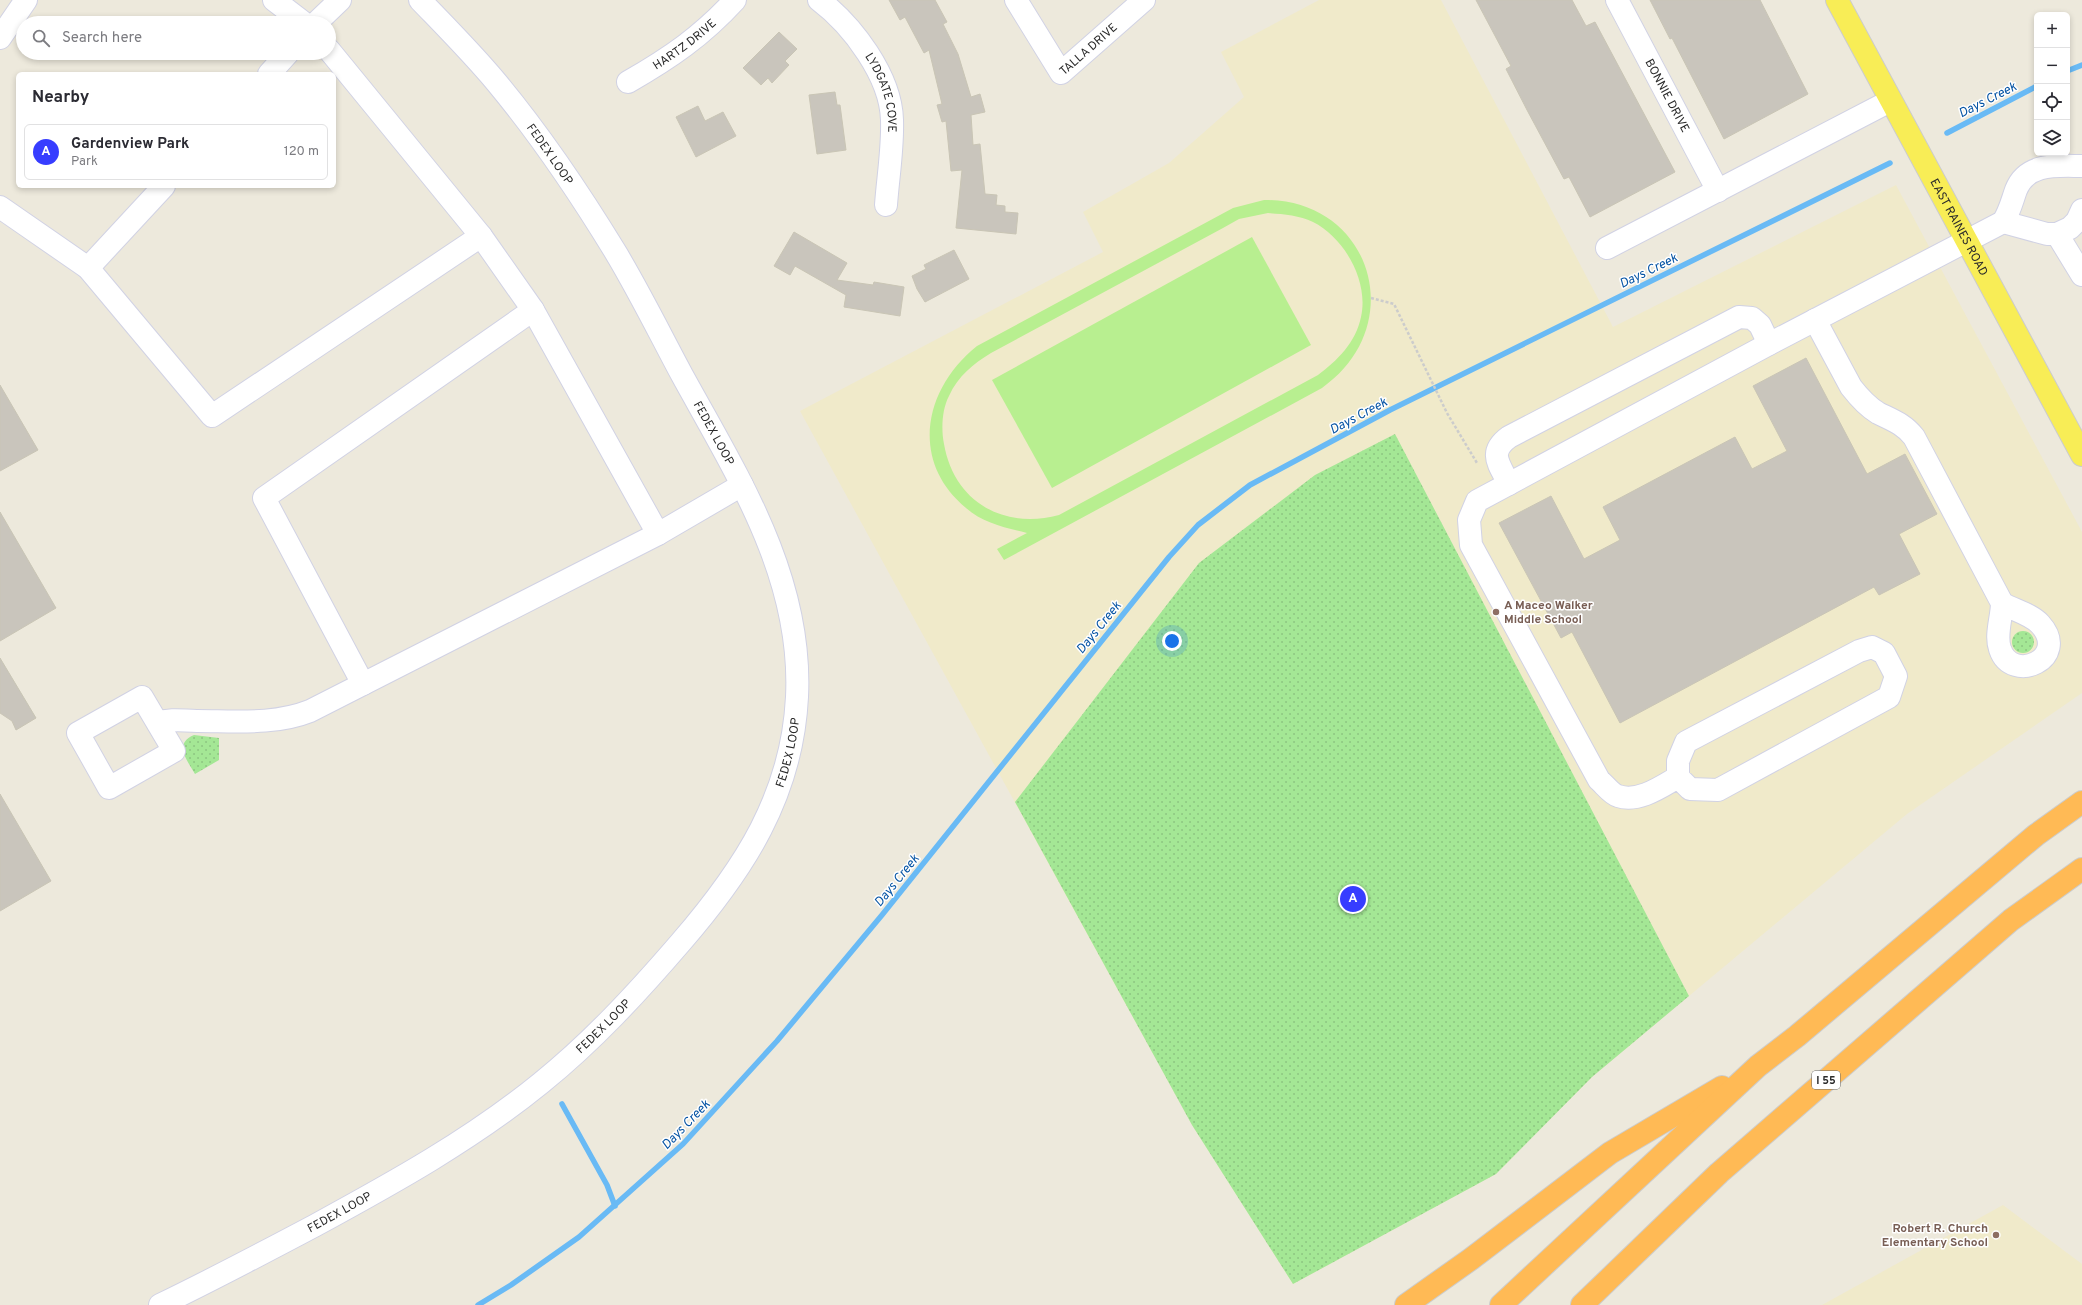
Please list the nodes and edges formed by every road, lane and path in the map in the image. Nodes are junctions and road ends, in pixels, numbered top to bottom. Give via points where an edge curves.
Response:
1 (26, 0) edge
2 (274, 0) edge
3 (340, 0) edge
4 (420, 0) edge
5 (735, 0) edge
6 (819, 0) edge
7 (1016, 0) edge
8 (1144, 0) edge
9 (1616, 0) edge
10 (1837, 0) edge
11 (295, 16) edge
12 (323, 16) edge
13 (0, 38) edge
14 (336, 59) edge
15 (282, 60) edge
16 (271, 72) edge
17 (628, 82) dead end
18 (1890, 101) junction
19 (2082, 166) edge
20 (162, 188) edge
21 (1718, 191) junction
22 (886, 205) dead end
23 (0, 207) edge
24 (2082, 210) edge
25 (2003, 222) junction
26 (2057, 234) junction
27 (482, 236) junction
28 (1966, 241) junction
29 (1607, 248) dead end
30 (88, 268) junction
31 (2082, 275) edge
32 (1371, 298) dead end
33 (533, 310) junction
34 (1815, 320) junction
35 (1769, 344) junction
36 (2082, 455) edge
37 (1479, 466) dead end
38 (1509, 484) junction
39 (742, 485) junction
40 (658, 534) junction
41 (2002, 603) dead end
42 (363, 684) junction
43 (158, 723) dead end
44 (1678, 777) junction
45 (2082, 802) edge
46 (2082, 869) edge
47 (1758, 1066) junction
48 (160, 1305) edge
49 (1406, 1305) edge
50 (1501, 1305) edge
51 (1582, 1305) edge

1 - 13 street
2 - 11 street
3 - 12 street
4 - 39 street, FEDEX LOOP via 495,81 566,175 617,256
5 - 17 street, HARTZ DRIVE via 699,36
6 - 22 street, LYDGATE COVE via 854,34 878,69 885,87 892,119
7 - 8 street, TALLA DRIVE via 1060,73
9 - 21 street, BONNIE DRIVE
10 - 18 main road, EAST RAINES ROAD
14 - 27 street
15 - 16 street
18 - 21 street
18 - 28 main road, EAST RAINES ROAD
19 - 25 street via 2047,166 2033,171 2016,188 2009,212
20 - 30 street
21 - 29 street
23 - 30 street
24 - 26 street via 2070,228
25 - 26 street via 2047,234
25 - 28 street
26 - 31 street
27 - 30 street via 212,416
27 - 33 street
28 - 34 street
28 - 36 main road, EAST RAINES ROAD
32 - 37 path via 1394,304 1447,413
33 - 40 street
33 - 42 street via 264,498
34 - 35 street
34 - 41 street via 1859,397 1878,413 1896,421 1914,437
35 - 38 street
35 - 38 street via 1760,325 1752,318 1739,317 1508,437 1500,443 1496,459
38 - 44 street via 1477,502 1468,520 1471,545 1599,780 1617,796 1634,798
39 - 40 street
39 - 48 street, FEDEX LOOP via 768,539 783,583 792,625 797,694 794,730 779,788 756,841 735,874 692,929 616,1015 575,1054 512,1107 408,1175
40 - 42 street
42 - 43 street via 294,717 278,720 172,719
44 - 44 street via 1678,761 1686,742 1859,651 1872,647 1884,653 1896,676 1889,697 1718,790 1690,789
45 - 47 highway via 2036,835
46 - 51 highway, I 55 via 2012,920 1719,1173
47 - 49 highway via 1610,1153 1472,1259
47 - 50 highway

